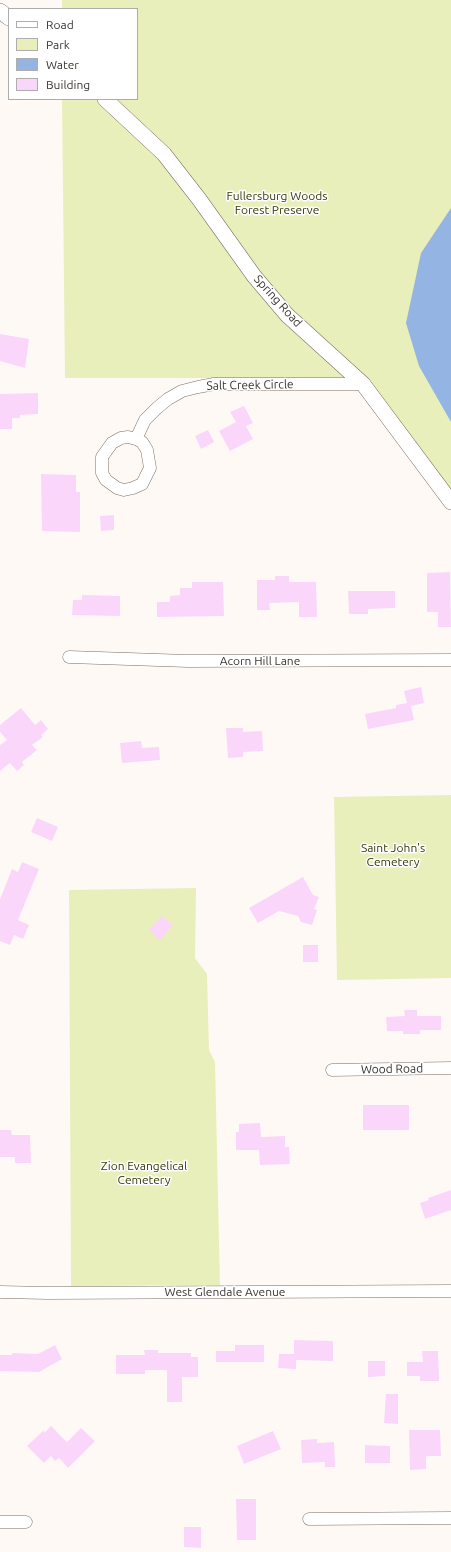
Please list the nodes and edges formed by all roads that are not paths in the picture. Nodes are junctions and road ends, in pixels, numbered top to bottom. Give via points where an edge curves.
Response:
1 (0, 11) edge
2 (8, 17) edge
3 (106, 100) edge
4 (363, 384) junction
5 (136, 439) junction
6 (451, 502) edge
7 (69, 658) dead end
8 (451, 660) edge
9 (451, 1068) edge
10 (332, 1070) dead end
11 (451, 1291) edge
12 (0, 1292) edge
13 (451, 1518) edge
14 (309, 1519) dead end
15 (0, 1522) edge
16 (26, 1522) dead end

1 - 2 street
3 - 4 street, Spring Road via 164,154 200,199 254,276 287,315
4 - 5 street, Salt Creek Circle via 214,384 198,387 182,392 156,408 145,420
4 - 6 street, Spring Road
5 - 5 street via 121,438 112,443 102,457 102,473 106,480 117,488 124,490 142,484 150,468 147,450 142,442
7 - 8 street, Acorn Hill Lane via 188,661
9 - 10 street, Wood Road
11 - 12 street, West Glendale Avenue
13 - 14 street
15 - 16 street

